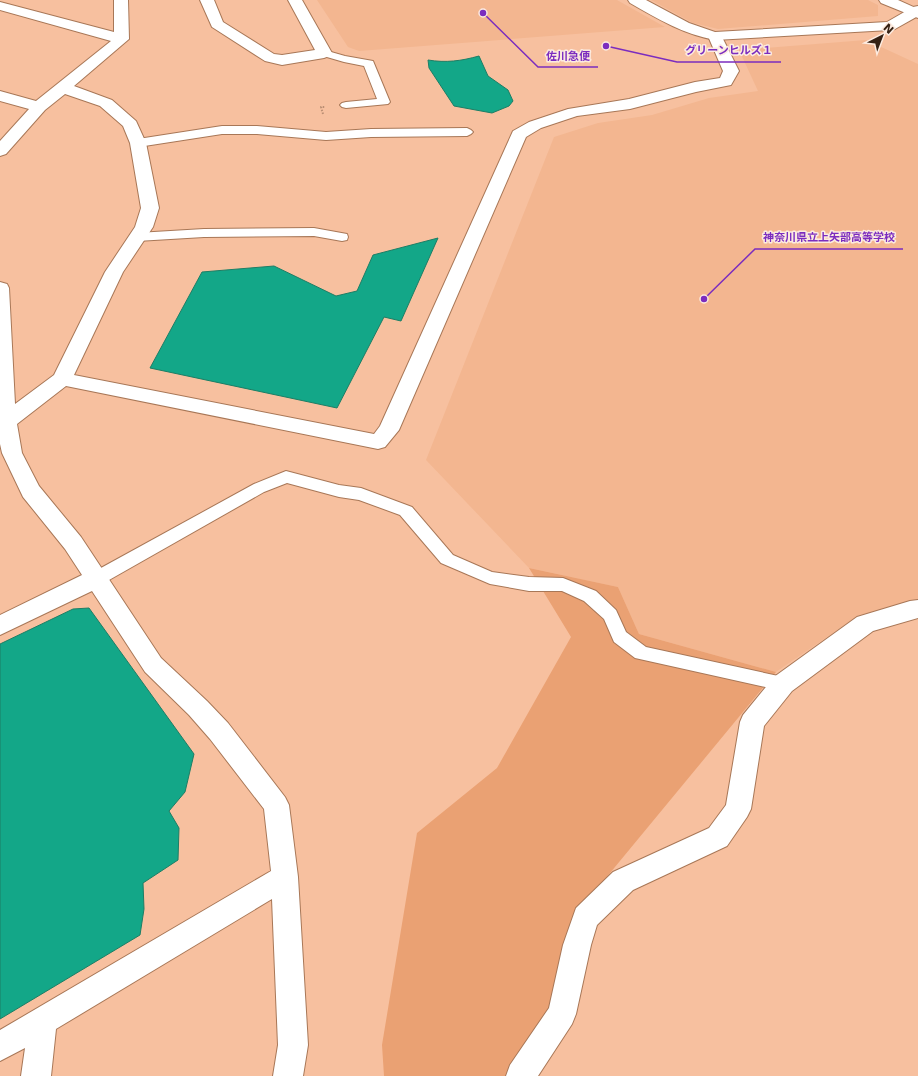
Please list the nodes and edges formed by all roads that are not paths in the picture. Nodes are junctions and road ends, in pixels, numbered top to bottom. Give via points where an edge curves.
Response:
1 (121, 0) edge
2 (207, 0) edge
3 (295, 0) edge
4 (635, 0) edge
5 (886, 0) edge
6 (0, 6) edge
7 (917, 12) edge
8 (715, 36) junction
9 (122, 39) junction
10 (324, 53) junction
11 (64, 88) junction
12 (0, 96) edge
13 (346, 105) dead end
14 (39, 107) junction
15 (467, 132) dead end
16 (138, 143) junction
17 (0, 151) edge
18 (137, 237) junction
19 (342, 237) dead end
20 (0, 288) edge
21 (62, 379) junction
22 (6, 422) junction
23 (96, 579) junction
24 (918, 609) edge
25 (0, 626) edge
26 (782, 684) junction
27 (285, 877) junction
28 (43, 1020) junction
29 (0, 1046) edge
30 (36, 1076) edge
31 (288, 1076) edge
32 (521, 1076) edge

1 - 9 street
2 - 10 street via 218,24 270,58 282,60
3 - 10 street
4 - 8 street via 686,28
5 - 7 street
6 - 9 street
7 - 8 street via 890,26
8 - 21 street via 731,71 726,82 695,87 630,104 574,112 535,125 519,134 389,430 378,442
9 - 11 street
10 - 13 lane via 344,60 369,63 384,102
11 - 14 street
11 - 16 street via 106,103 130,124
12 - 14 street
14 - 17 street
15 - 16 lane via 326,136 257,130 222,130
16 - 18 street via 150,208 144,227
18 - 19 lane via 204,232 306,232
18 - 21 street via 114,272
20 - 22 street
21 - 22 street
22 - 23 street via 12,453 31,491 73,542
23 - 25 street
23 - 26 lane via 259,488 286,477 361,494 406,511 447,558 490,578 529,584 563,585 590,596 610,615 620,637 640,653
23 - 27 street via 153,665 219,731 276,805
24 - 26 street via 865,624
26 - 32 street via 752,722 738,809 718,837 623,881 586,917 562,1014
27 - 28 street
27 - 31 street via 293,1045
28 - 29 street
28 - 30 street

